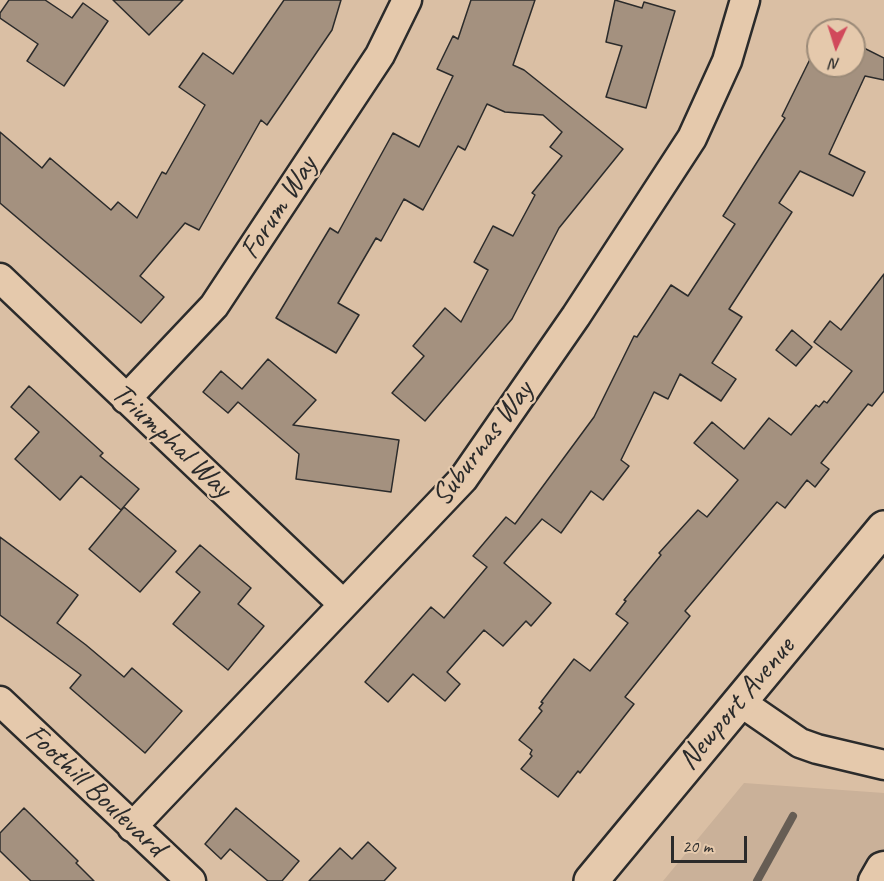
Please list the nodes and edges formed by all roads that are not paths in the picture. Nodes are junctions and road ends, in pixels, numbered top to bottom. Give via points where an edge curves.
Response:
1 (407, 0) edge
2 (746, 0) edge
3 (0, 278) edge
4 (126, 399) junction
5 (884, 528) edge
6 (343, 604) junction
7 (0, 701) edge
8 (739, 701) junction
9 (884, 765) edge
10 (132, 827) junction
11 (884, 866) edge
12 (191, 881) edge
13 (591, 881) edge
14 (873, 881) edge

1 - 4 street, Forum Way via 380,55 214,306
2 - 6 street, Suburnas Way via 727,61 692,138 582,306 463,479
3 - 4 street, Triumphal Way
4 - 6 street, Triumphal Way
5 - 8 main road, Newport Avenue
6 - 10 street, Suburnas Way
7 - 10 street, Foothill Boulevard
8 - 9 street via 800,743
8 - 13 main road, Newport Avenue
10 - 12 street, Foothill Boulevard
11 - 14 street

